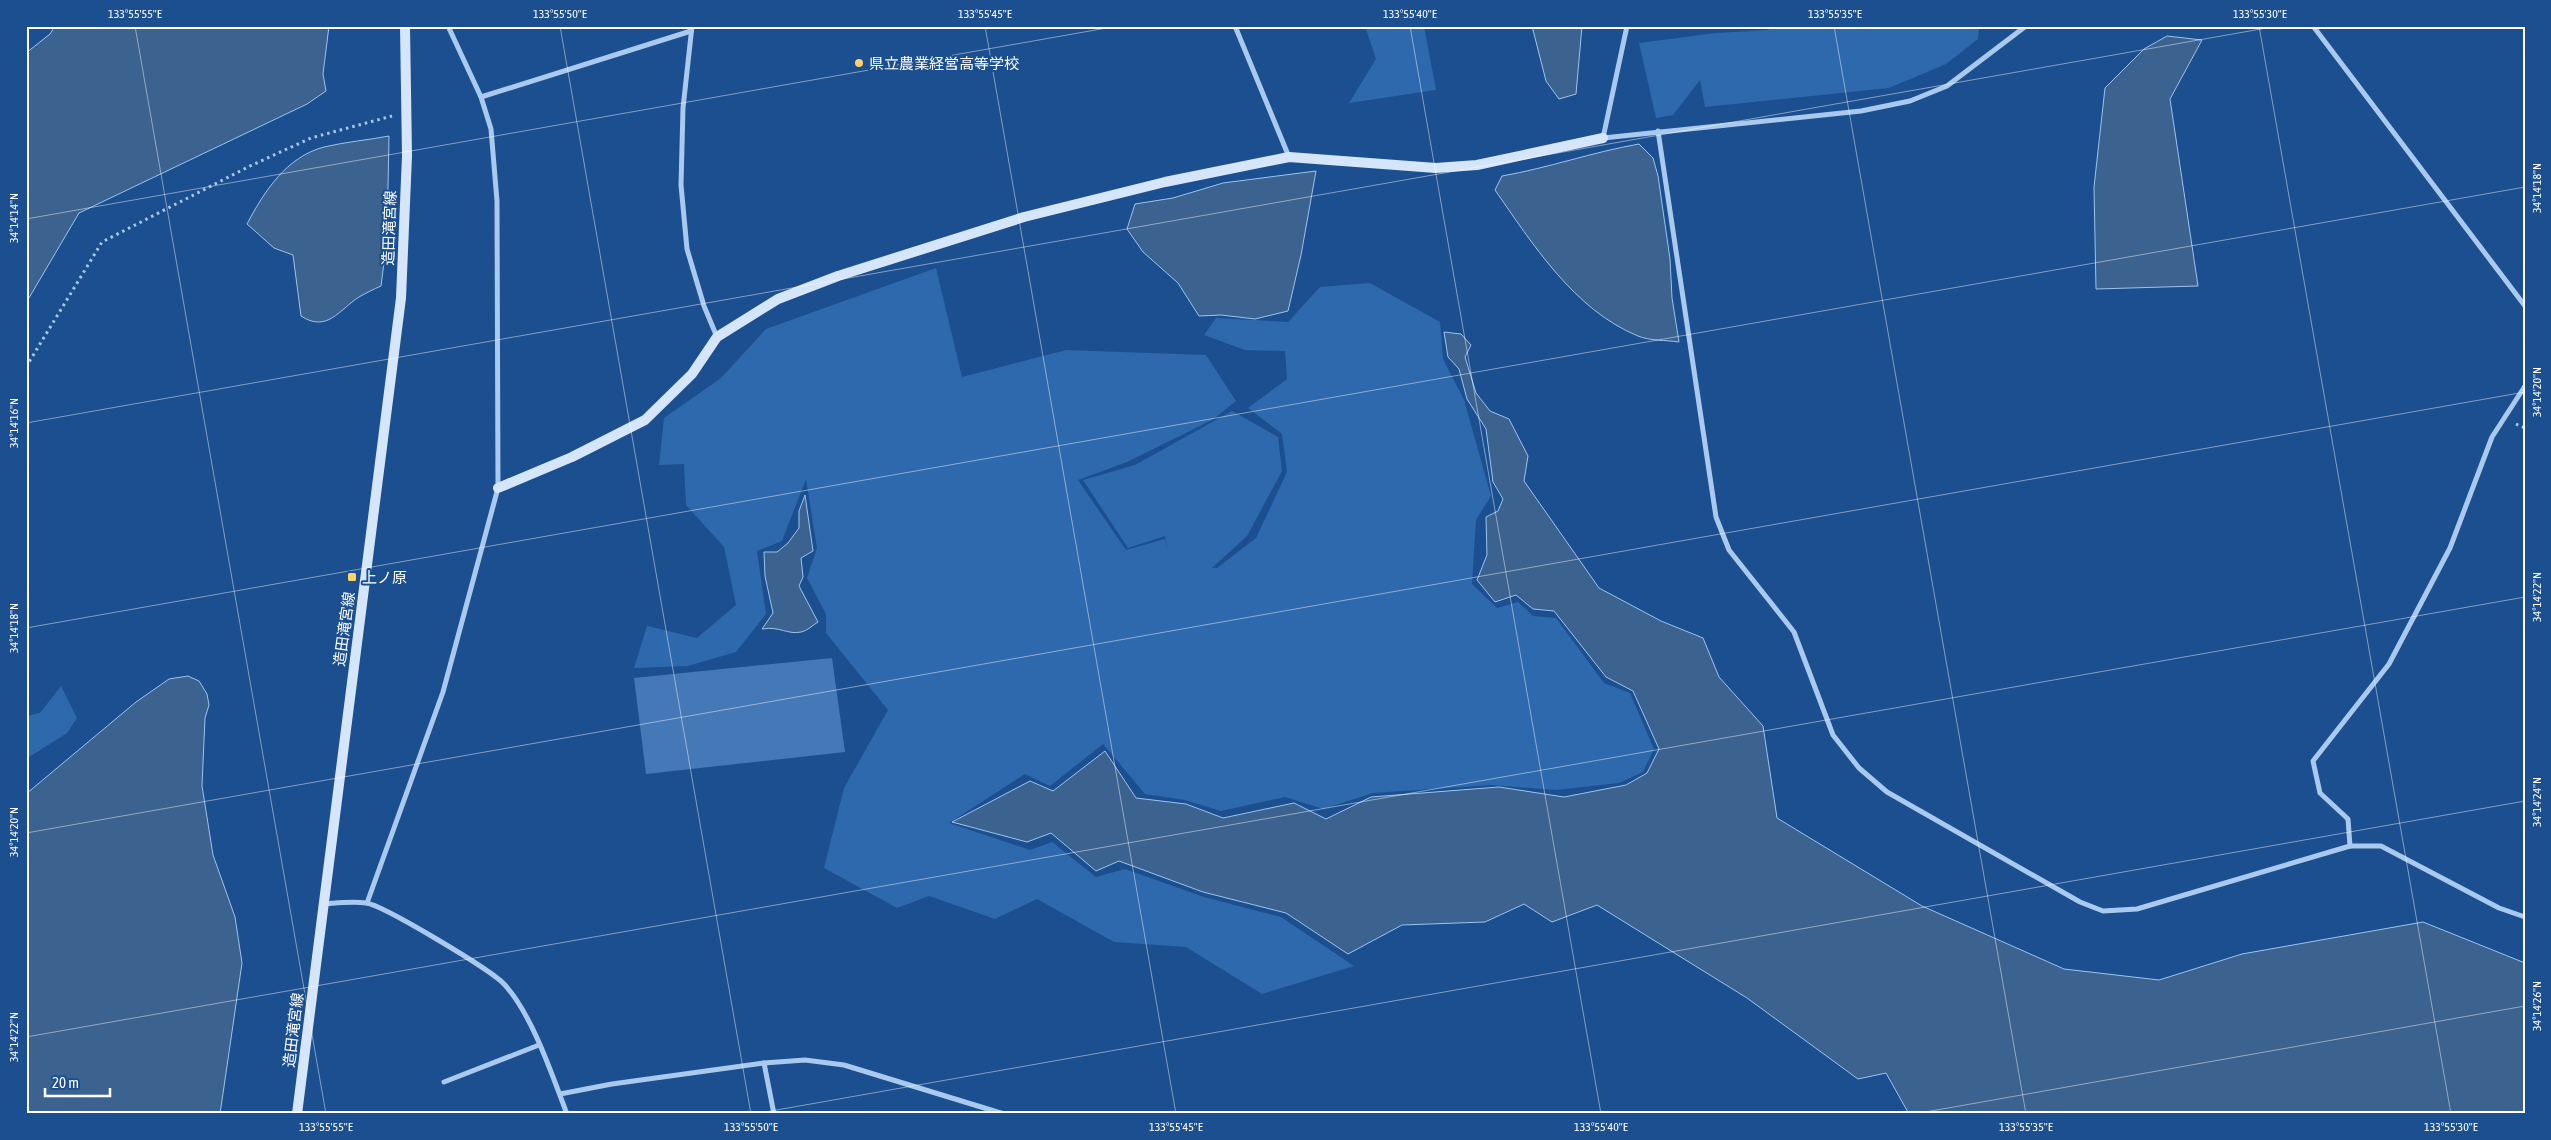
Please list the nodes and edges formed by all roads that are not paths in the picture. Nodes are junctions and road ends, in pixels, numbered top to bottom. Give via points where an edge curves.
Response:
1 (405, 26) edge
2 (448, 26) edge
3 (1235, 26) edge
4 (1627, 26) edge
5 (2026, 26) edge
6 (2313, 26) edge
7 (692, 29) edge
8 (481, 97) junction
9 (1658, 131) junction
10 (1603, 138) junction
11 (1289, 157) junction
12 (2525, 306) edge
13 (718, 337) junction
14 (2525, 386) edge
15 (498, 488) junction
16 (2350, 846) junction
17 (367, 903) junction
18 (324, 904) junction
19 (2525, 917) edge
20 (539, 1045) junction
21 (764, 1063) junction
22 (444, 1082) dead end
23 (560, 1094) junction
24 (298, 1114) edge
25 (567, 1114) edge
26 (774, 1114) edge
27 (1004, 1114) edge

1 - 18 street, 造田滝宮線 via 407,156 401,298
2 - 8 street
3 - 11 street
4 - 10 street
5 - 9 street via 1947,86 1910,101 1861,111
6 - 12 street
7 - 8 street
7 - 13 street via 683,108 681,185 688,249 704,306
8 - 15 street via 491,129 497,201
9 - 10 street
9 - 16 street via 1716,517 1729,550 1794,632 1833,735 1859,768 1887,792 2103,912 2137,908
10 - 11 street via 1477,165 1436,168
11 - 13 street via 1165,182 1015,220 838,276 778,299
13 - 15 street via 692,374 645,420 572,457
14 - 16 street via 2492,437 2450,548 2389,664 2313,761 2320,793 2348,819
15 - 17 street via 442,692
16 - 19 street via 2381,846 2499,908
17 - 18 street
17 - 20 street via 391,913 504,983 526,1015
18 - 24 street, 造田滝宮線
20 - 22 street
20 - 23 street
21 - 23 street
21 - 26 street
21 - 27 street via 805,1060 844,1065
23 - 25 street

